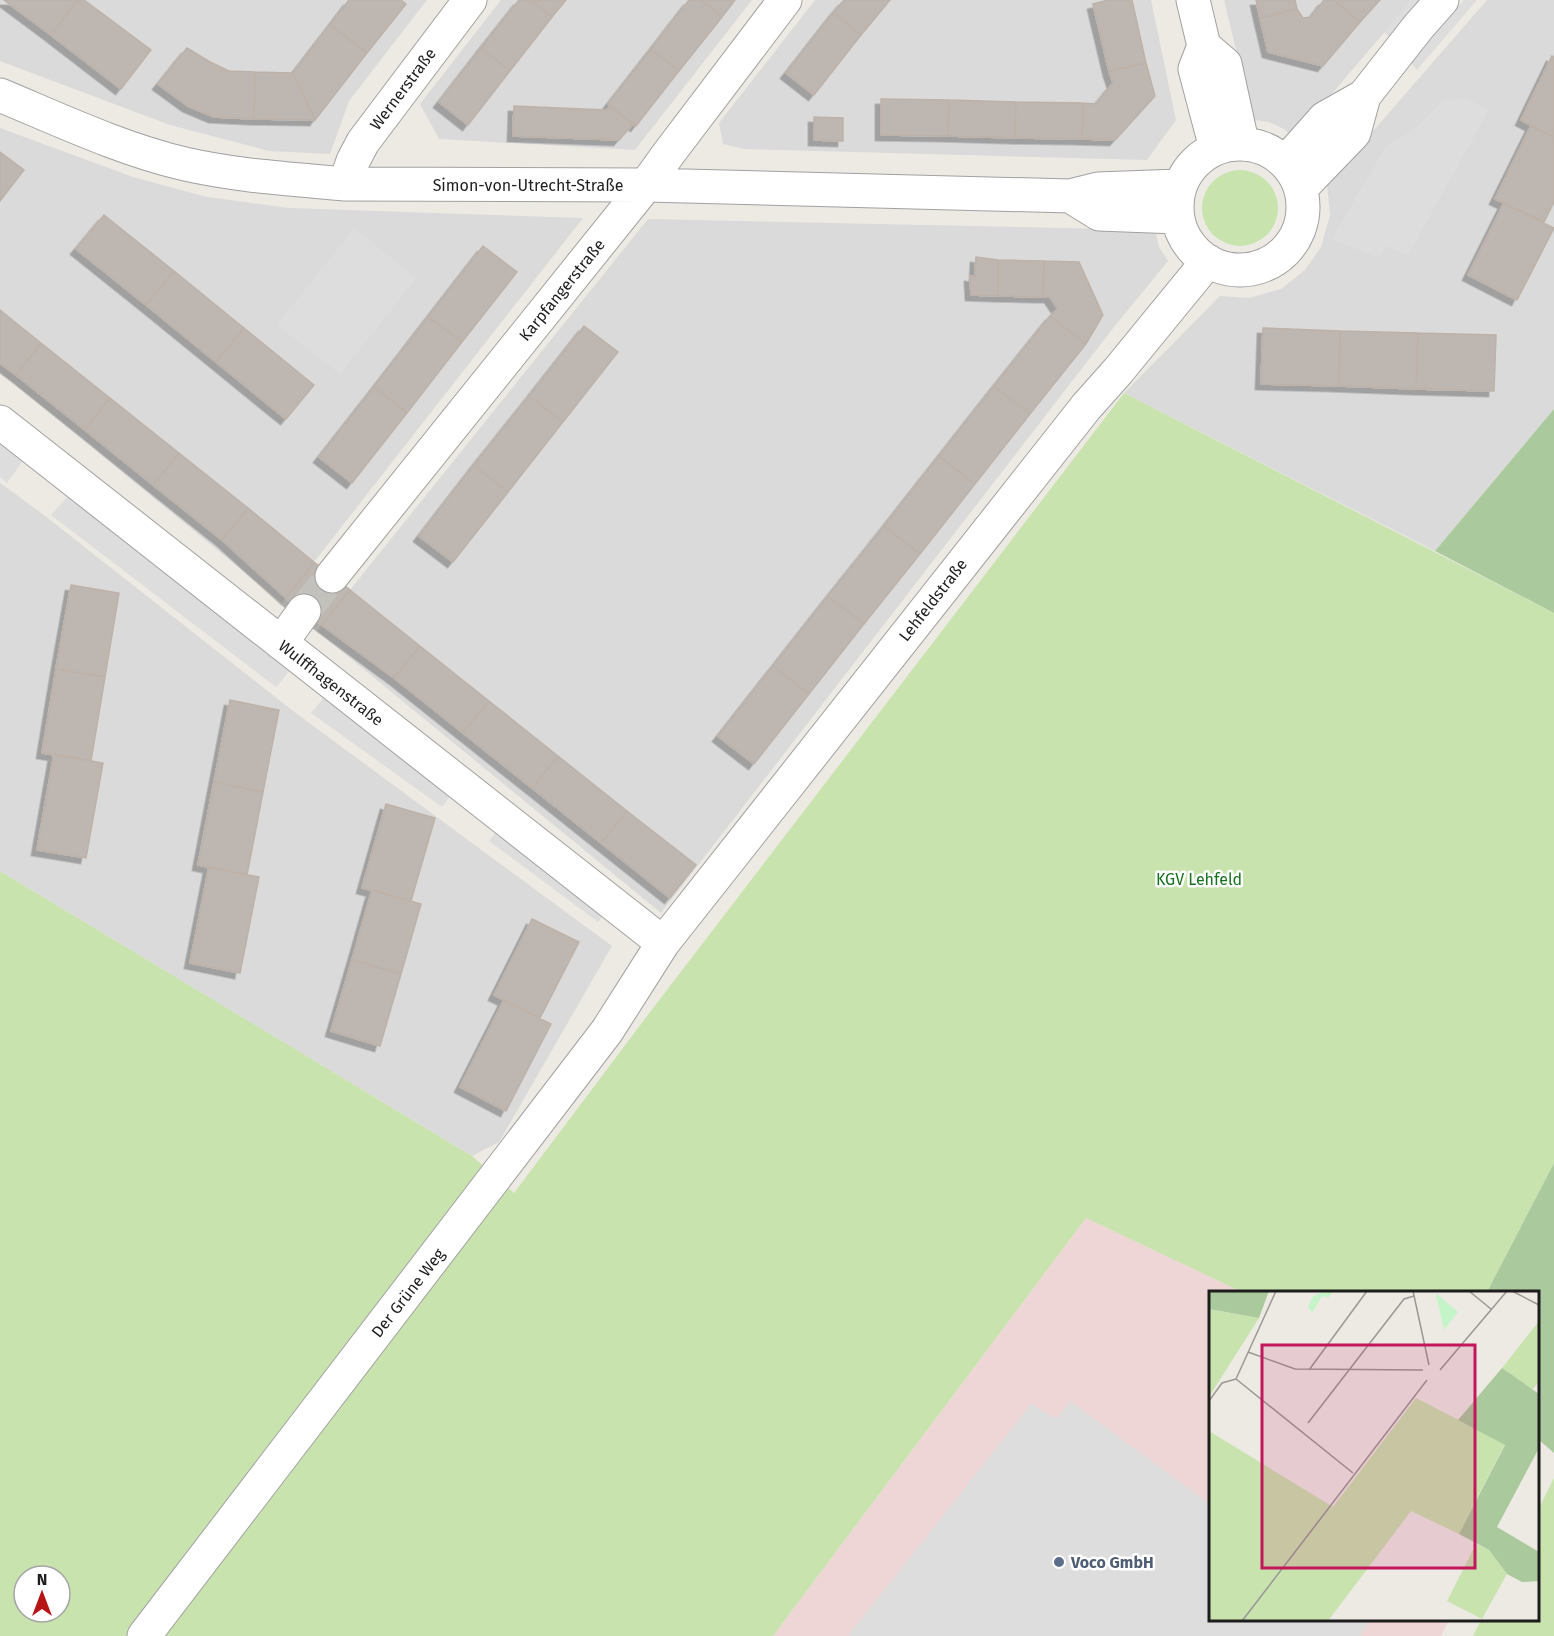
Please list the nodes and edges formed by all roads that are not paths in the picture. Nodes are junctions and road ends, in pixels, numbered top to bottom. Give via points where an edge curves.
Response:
1 (470, 0) edge
2 (785, 0) edge
3 (1193, 0) edge
4 (1442, 0) edge
5 (0, 95) edge
6 (1229, 145) junction
7 (1293, 176) junction
8 (345, 184) junction
9 (646, 185) junction
10 (1178, 201) junction
11 (1208, 261) junction
12 (0, 422) edge
13 (332, 576) tunnel mouth
14 (304, 611) tunnel mouth
15 (281, 643) junction
16 (663, 943) junction
17 (144, 1636) edge

1 - 8 street, Wernerstraße via 363,142
2 - 9 street, Karpfangerstraße
3 - 6 street via 1204,46 1196,69
4 - 7 street via 1364,96 1354,133
5 - 8 street, Simon-von-Utrecht-Straße via 132,148 184,164 242,175
6 - 7 street via 1269,150
6 - 10 street via 1203,155 1185,174
7 - 11 street via 1303,203 1300,225 1290,245 1273,261 1252,269 1229,269
8 - 9 street, Simon-von-Utrecht-Straße
9 - 10 street, Simon-von-Utrecht-Straße via 1070,196 1098,189
9 - 13 street, Karpfangerstraße
10 - 11 street via 1183,234 1193,250
11 - 16 street, Lehfeldstraße via 1086,407
12 - 15 street, Wulffhagenstraße
14 - 15 street
15 - 16 street, Wulffhagenstraße
16 - 17 street, Der Grüne Weg via 608,1031

